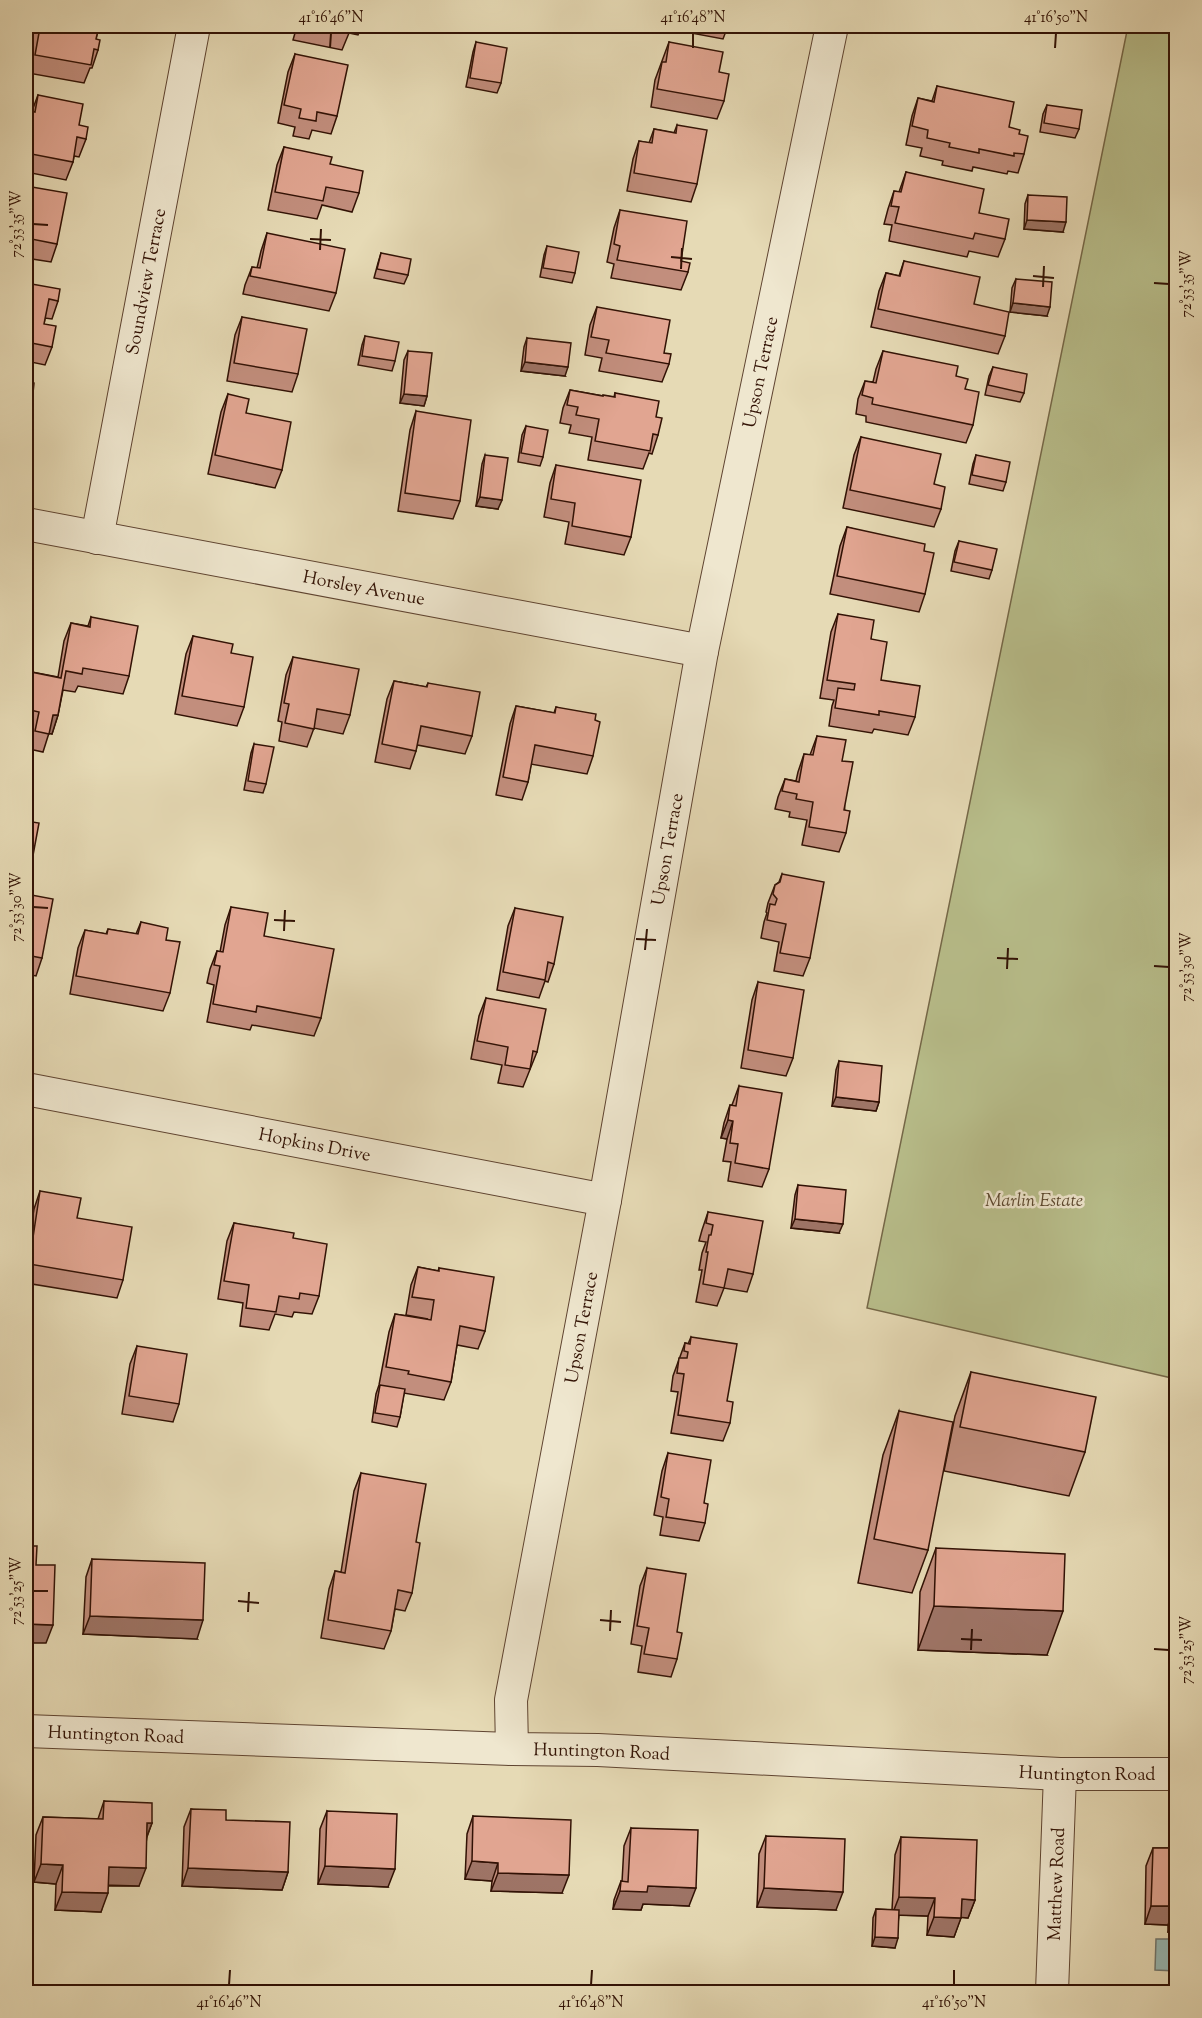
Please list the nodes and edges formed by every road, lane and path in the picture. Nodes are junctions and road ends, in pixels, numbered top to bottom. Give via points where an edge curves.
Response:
1 (194, 26) edge
2 (832, 26) edge
3 (26, 524) edge
4 (97, 538) junction
5 (702, 651) junction
6 (26, 1089) edge
7 (605, 1200) junction
8 (26, 1731) edge
9 (512, 1749) junction
10 (1060, 1774) junction
11 (1176, 1774) edge
12 (1052, 1992) edge

1 - 4 street, Soundview Terrace
2 - 5 street, Upson Terrace
3 - 4 street, Horsley Avenue
4 - 5 street, Horsley Avenue
5 - 7 street, Upson Terrace
6 - 7 street, Hopkins Drive
7 - 9 street, Upson Terrace via 511,1700
8 - 9 street, Huntington Road
9 - 10 street, Huntington Road
10 - 11 street, Huntington Road
10 - 12 street, Matthew Road

